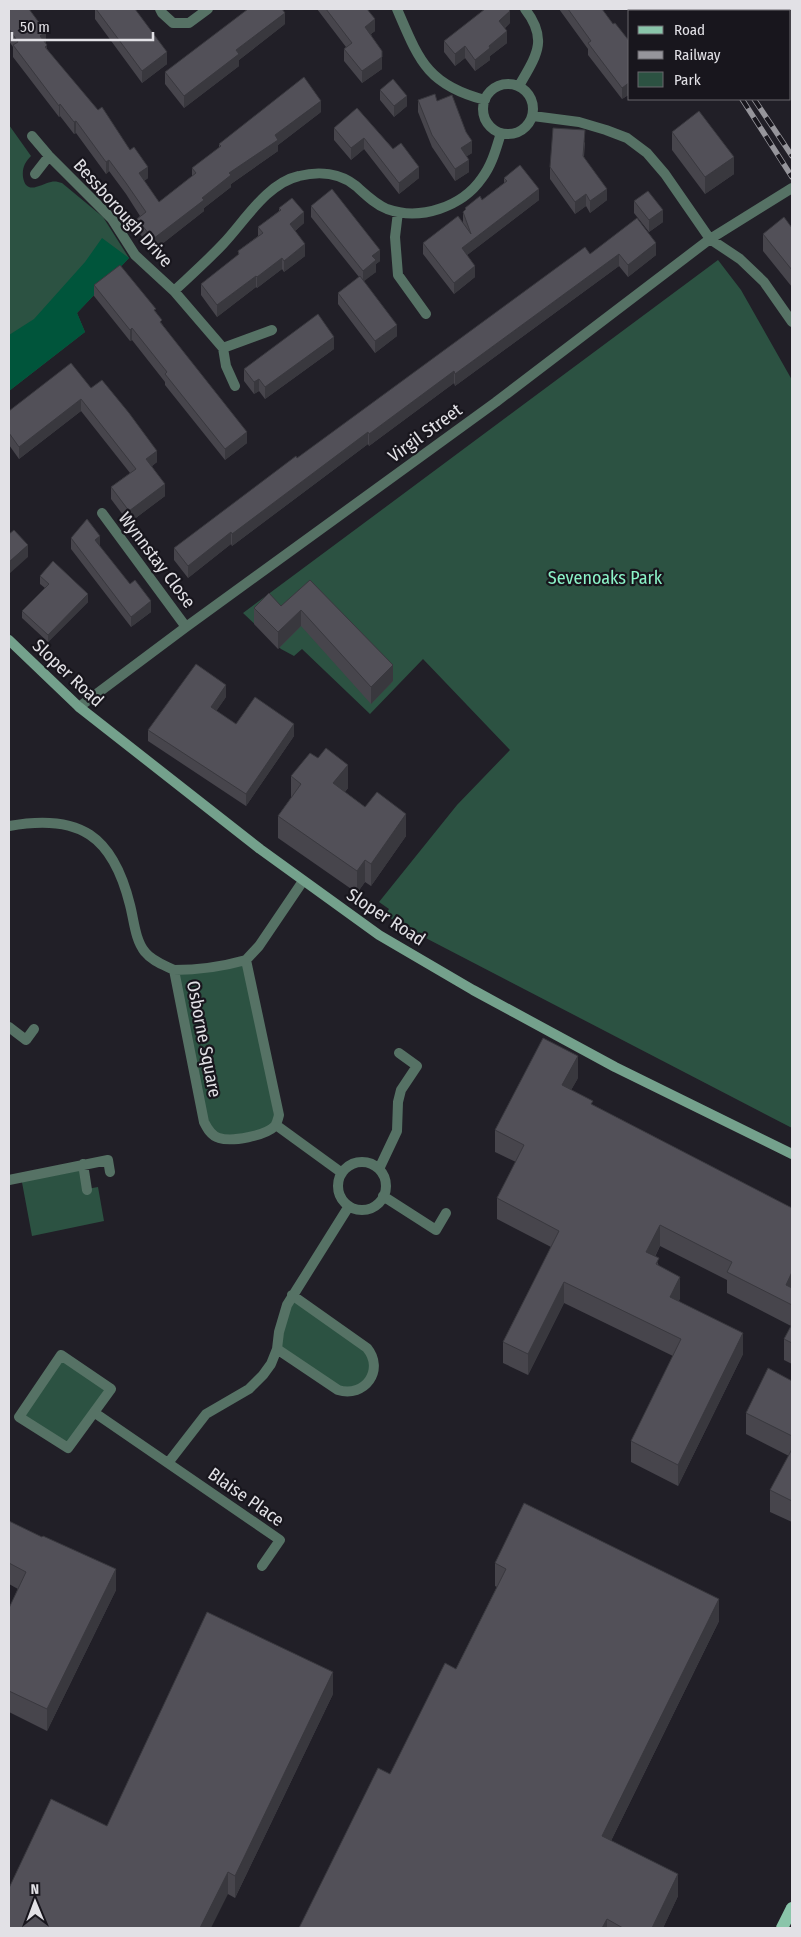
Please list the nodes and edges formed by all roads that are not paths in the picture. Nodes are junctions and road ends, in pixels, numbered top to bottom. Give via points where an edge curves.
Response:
1 (160, 9) edge
2 (208, 9) edge
3 (397, 9) edge
4 (525, 9) edge
5 (519, 86) junction
6 (485, 100) junction
7 (533, 116) junction
8 (501, 133) junction
9 (32, 136) dead end
10 (49, 156) junction
11 (35, 174) dead end
12 (792, 188) edge
13 (398, 212) junction
14 (710, 239) junction
15 (174, 291) junction
16 (426, 314) dead end
17 (792, 322) edge
18 (272, 330) dead end
19 (223, 348) junction
20 (235, 386) dead end
21 (102, 513) dead end
22 (186, 627) junction
23 (9, 640) edge
24 (79, 707) junction
25 (9, 826) edge
26 (303, 881) junction
27 (246, 960) junction
28 (174, 970) junction
29 (9, 1027) edge
30 (34, 1029) dead end
31 (399, 1053) dead end
32 (276, 1125) junction
33 (792, 1154) edge
34 (83, 1164) junction
35 (379, 1169) junction
36 (110, 1172) dead end
37 (342, 1172) junction
38 (9, 1180) edge
39 (87, 1190) dead end
40 (383, 1196) junction
41 (349, 1206) junction
42 (446, 1213) dead end
43 (292, 1295) junction
44 (277, 1349) junction
45 (95, 1413) junction
46 (168, 1463) junction
47 (262, 1566) dead end
48 (792, 1908) edge
49 (782, 1928) edge

1 - 2 street via 173,23 189,22
3 - 6 street via 417,55 431,73 452,89
4 - 5 street via 537,28 539,43 537,55
5 - 6 street via 500,85
5 - 7 street via 531,98
6 - 8 street via 486,120
7 - 8 street via 522,130
7 - 14 street via 579,122 627,138 647,153 665,174
8 - 13 street, Bessborough Drive via 494,157 482,179 468,193 436,210 421,214
9 - 10 street, Bessborough Drive
10 - 11 street, Bessborough Drive
10 - 15 street, Bessborough Drive via 112,219 135,255
12 - 14 street, Virgil Street
13 - 15 street, Bessborough Drive via 385,208 344,178 333,174 297,176 257,203 223,244
13 - 16 street via 398,275
14 - 17 street via 740,258 764,282
14 - 22 street, Virgil Street via 496,402
15 - 19 street, Bessborough Drive
18 - 19 street
19 - 20 street, Bessborough Drive via 226,366
21 - 22 street, Wynnstay Close
22 - 24 street, Virgil Street
23 - 24 street, Sloper Road
24 - 26 street, Sloper Road
25 - 28 street via 32,822 67,824 98,841 121,874 139,942 158,963
26 - 27 street
26 - 33 street, Sloper Road via 380,935 473,990 614,1067
27 - 28 street, Osborne Square via 214,968
27 - 32 street via 279,1115
28 - 32 street, Osborne Square via 204,1122 210,1133 218,1138 238,1139 266,1132
29 - 30 street via 26,1040
31 - 35 street via 417,1066 401,1090 397,1131
32 - 37 street
34 - 36 street via 108,1160
34 - 38 street
34 - 39 street
35 - 37 street via 364,1162 348,1166
35 - 40 street via 385,1180
37 - 41 street via 338,1188
40 - 41 street via 368,1209
40 - 42 street via 436,1230
41 - 43 street
43 - 44 street via 282,1320
43 - 44 street via 367,1348 372,1354 374,1371 363,1387 346,1392 338,1390
44 - 46 street via 271,1364 249,1390 206,1414
45 - 45 street via 111,1389 61,1355 20,1418 68,1448
45 - 46 street, Blaise Place
46 - 47 street, Blaise Place via 280,1540
48 - 49 main road

